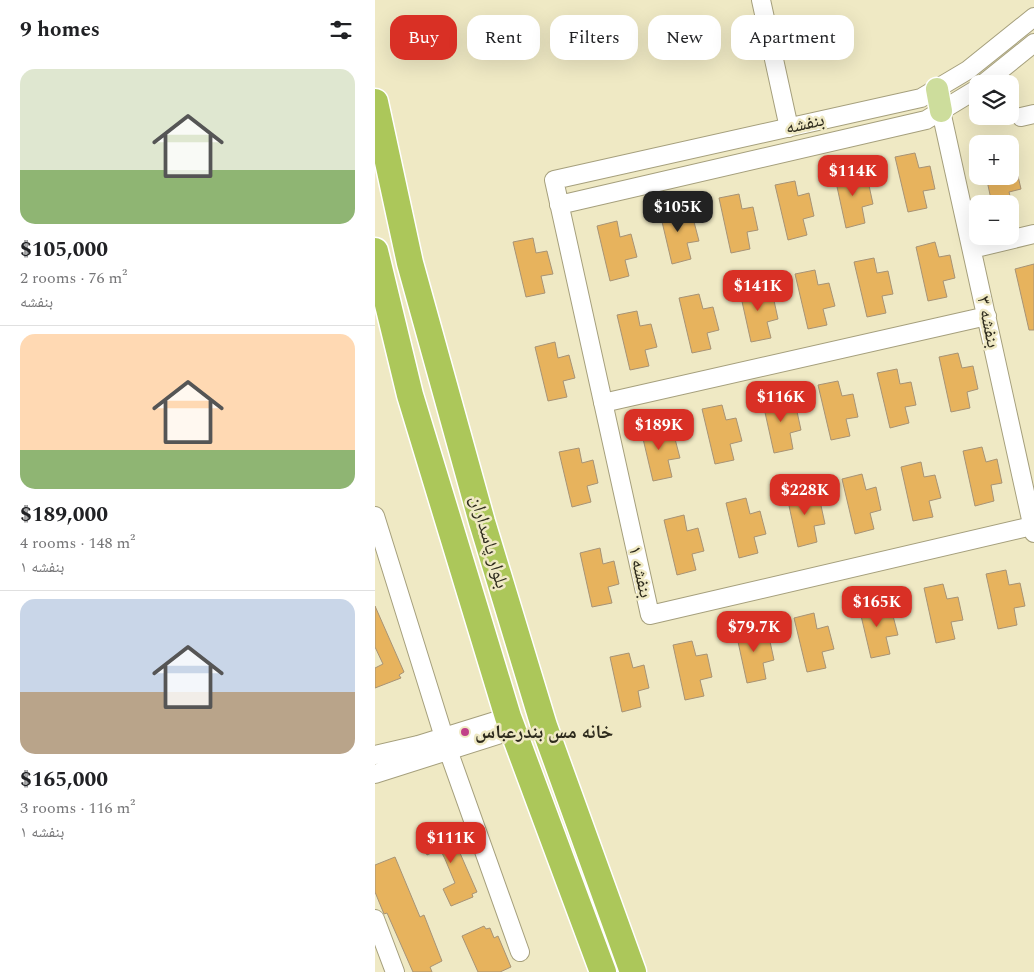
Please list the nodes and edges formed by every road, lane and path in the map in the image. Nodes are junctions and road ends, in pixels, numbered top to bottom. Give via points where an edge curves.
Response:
1 (761, 0) edge
2 (1034, 17) edge
3 (1034, 43) edge
4 (994, 75) edge
5 (937, 89) junction
6 (969, 94) edge
7 (375, 102) edge
8 (941, 111) junction
9 (789, 128) junction
10 (389, 167) junction
11 (553, 180) joint
12 (375, 189) edge
13 (559, 205) junction
14 (1034, 234) edge
15 (971, 249) junction
16 (375, 251) edge
17 (417, 286) junction
18 (386, 297) junction
19 (987, 316) junction
20 (603, 403) junction
21 (375, 516) edge
22 (1033, 529) edge
23 (511, 724) junction
24 (446, 744) junction
25 (375, 755) edge
26 (375, 774) edge
27 (375, 919) edge
28 (519, 952) dead end
29 (395, 972) edge
30 (603, 972) edge
31 (633, 972) edge

1 - 9 street
2 - 5 street, بنفشه via 968,70
3 - 4 street
5 - 8 main road
5 - 9 street, بنفشه via 921,98
6 - 8 street, بنفشه
7 - 10 highway, بلوار پاسداران
8 - 13 street, بنفشه via 926,120
8 - 15 street, بنفشه ۳
9 - 11 street, بنفشه
10 - 12 highway via 386,186
10 - 17 highway, بلوار پاسداران
11 - 13 street, بنفشه ۱
13 - 20 street, بنفشه ۱
14 - 15 street
15 - 19 street, بنفشه ۳
16 - 18 highway, بلوار پاسداران
17 - 18 highway via 406,275 388,280
17 - 31 highway, بلوار پاسداران via 482,522 544,726
18 - 23 highway, بلوار پاسداران via 410,395
19 - 20 street
19 - 22 street, بنفشه ۳
20 - 22 street, بنفشه ۱ via 650,615
21 - 24 street
23 - 24 street
23 - 30 highway, بلوار پاسداران
24 - 25 street
24 - 26 street
24 - 28 street
27 - 29 street

